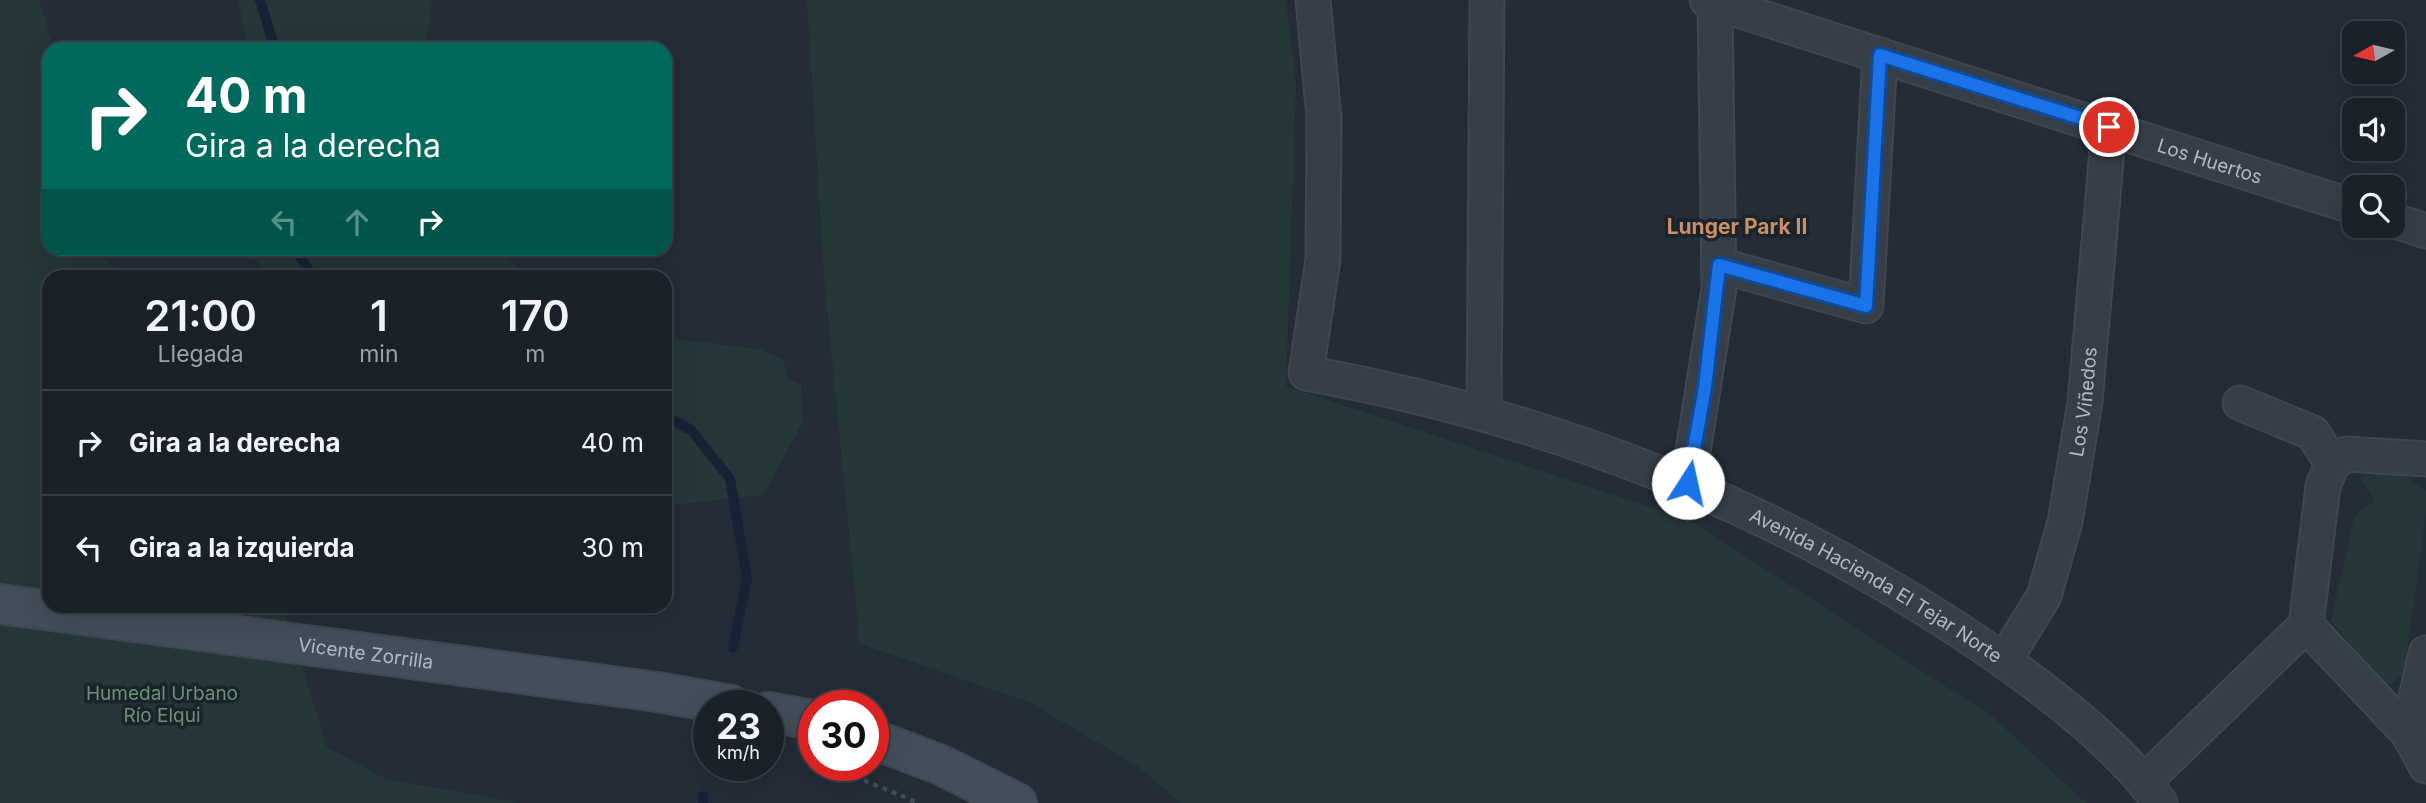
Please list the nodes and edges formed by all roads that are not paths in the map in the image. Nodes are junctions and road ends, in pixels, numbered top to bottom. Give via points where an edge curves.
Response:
1 (1312, 0) edge
2 (1487, 0) edge
3 (1711, 1) edge
4 (1880, 55) junction
5 (2109, 127) junction
6 (2342, 203) edge
7 (2405, 224) edge
8 (2426, 231) edge
9 (1719, 265) junction
10 (2240, 403) dead end
11 (1484, 412) junction
12 (2426, 459) edge
13 (2332, 464) junction
14 (1688, 483) junction
15 (0, 604) edge
16 (42, 610) edge
17 (65, 613) edge
18 (2306, 625) junction
19 (2426, 653) edge
20 (2004, 661) junction
21 (693, 698) edge
22 (2408, 733) junction
23 (889, 745) edge
24 (2426, 766) edge
25 (2152, 792) edge
26 (1017, 803) edge

1 - 11 street, Avenida Hacienda El Tejar Norte via 1324,117 1323,259 1306,373
2 - 11 street
3 - 4 street, Los Huertos
3 - 9 street
4 - 5 street, Los Huertos
4 - 9 street via 1866,306
5 - 6 street, Los Huertos
5 - 20 street, Los Viñedos via 2085,402 2066,522 2044,596
7 - 8 street
9 - 14 street
10 - 13 street via 2313,433
11 - 14 street, Avenida Hacienda El Tejar Norte
12 - 13 street via 2346,454
13 - 18 street via 2323,486
14 - 20 street, Avenida Hacienda El Tejar Norte via 1851,563
15 - 16 main road, Vicente Zorrilla
17 - 21 main road, Vicente Zorrilla
18 - 22 street
18 - 25 street
19 - 22 street
20 - 25 street, Avenida Hacienda El Tejar Norte via 2040,684
22 - 24 street
23 - 26 main road

